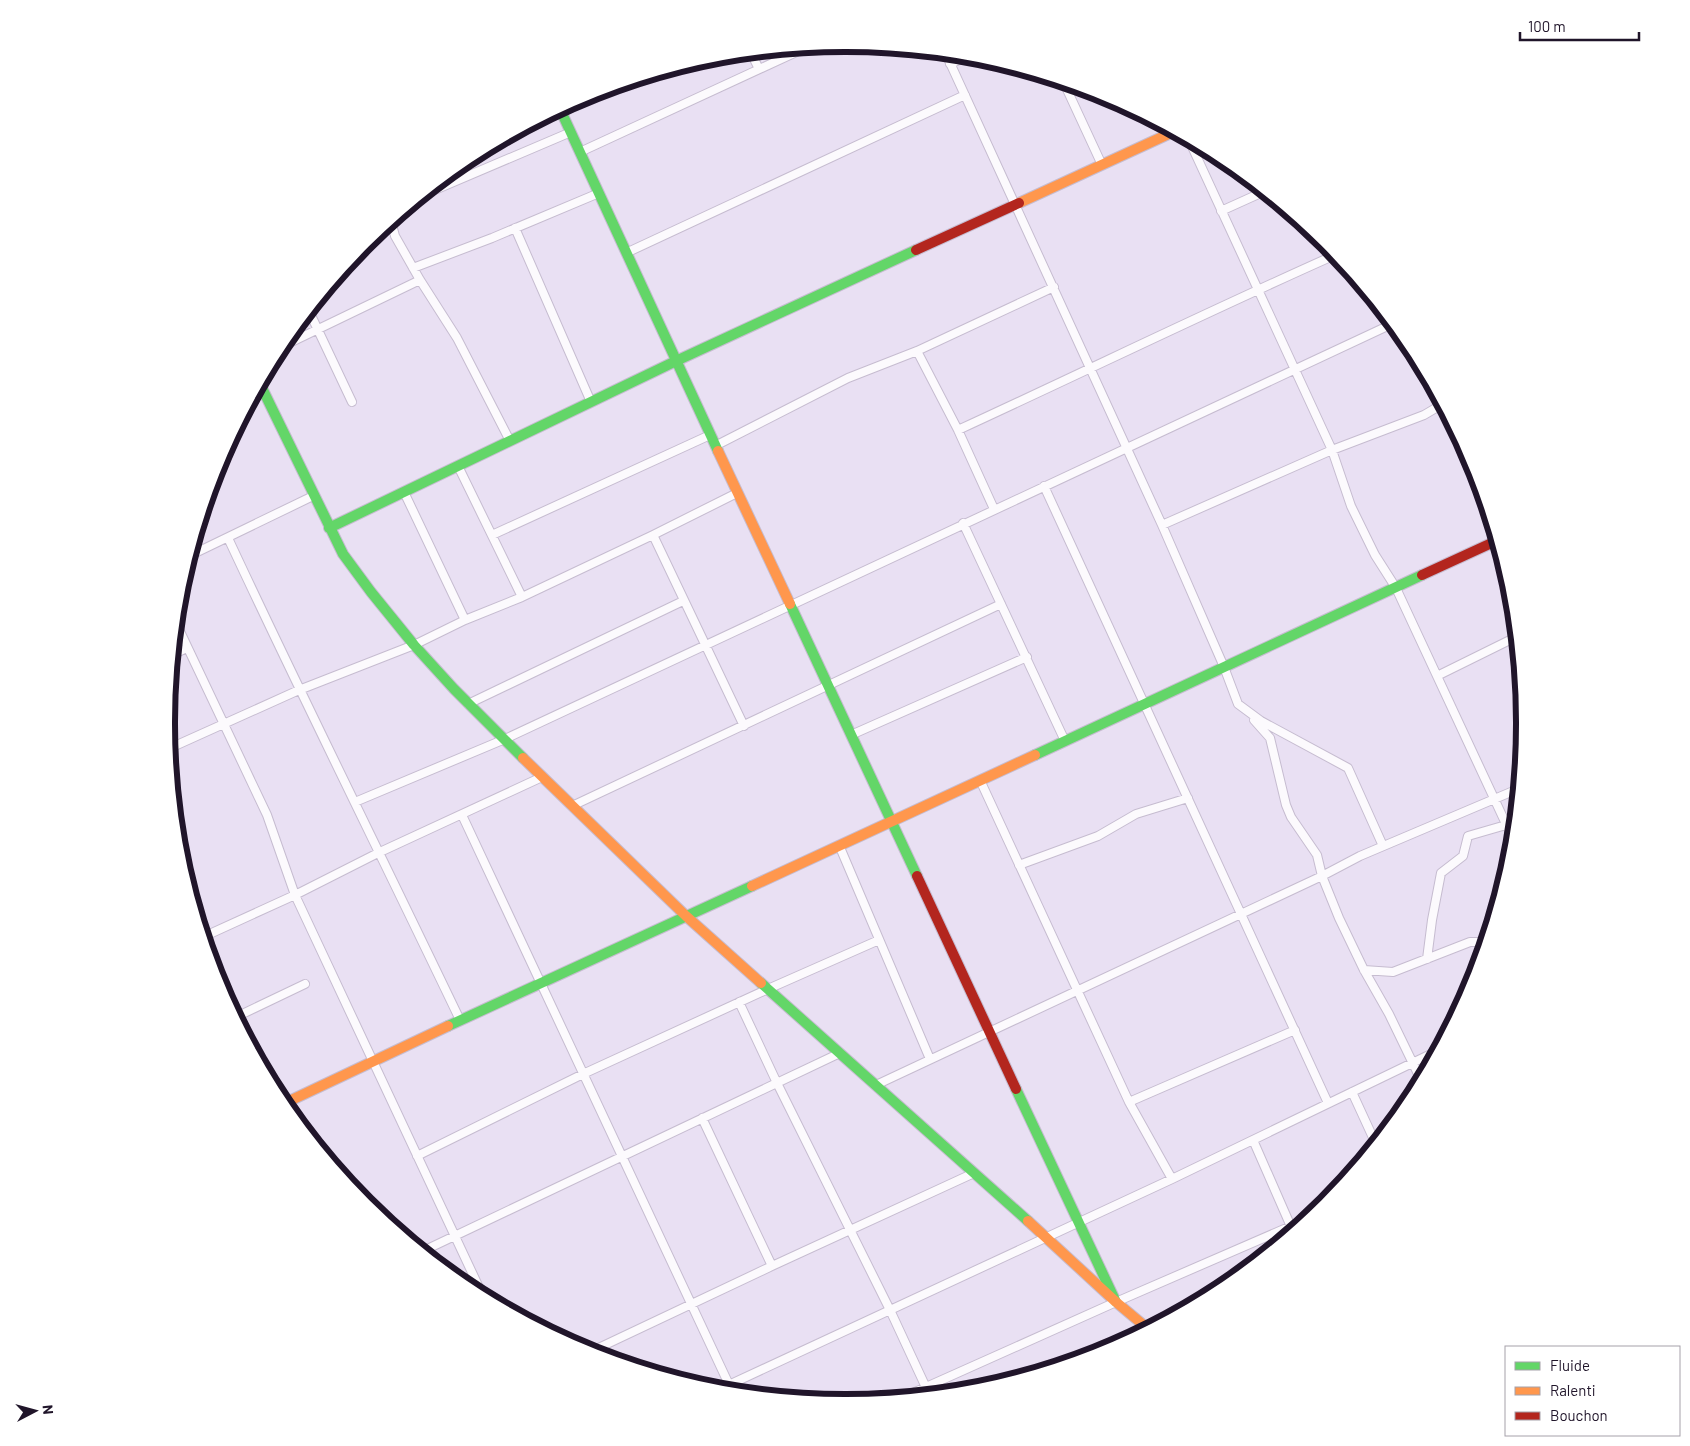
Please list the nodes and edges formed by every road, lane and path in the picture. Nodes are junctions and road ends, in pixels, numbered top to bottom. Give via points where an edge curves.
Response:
1 (790, 55) edge
2 (754, 59) edge
3 (949, 61) edge
4 (955, 62) edge
5 (950, 64) junction
6 (759, 69) junction
7 (1067, 91) edge
8 (965, 95) junction
9 (563, 115) edge
10 (571, 132) junction
11 (1167, 135) edge
12 (1192, 150) edge
13 (580, 152) junction
14 (1102, 165) junction
15 (446, 184) edge
16 (599, 193) junction
17 (1257, 195) edge
18 (1016, 204) junction
19 (1221, 211) junction
20 (393, 228) edge
21 (515, 228) junction
22 (626, 253) junction
23 (1328, 259) edge
24 (413, 268) junction
25 (420, 280) junction
26 (1054, 288) junction
27 (1258, 289) junction
28 (312, 317) edge
29 (1386, 327) edge
30 (318, 330) junction
31 (293, 341) edge
32 (918, 350) junction
33 (676, 361) junction
34 (1091, 369) junction
35 (1295, 369) junction
36 (263, 390) edge
37 (352, 402) dead end
38 (591, 402) junction
39 (1436, 408) edge
40 (958, 430) junction
41 (710, 435) junction
42 (510, 440) junction
43 (715, 446) junction
44 (1126, 447) junction
45 (1332, 450) junction
46 (458, 466) junction
47 (1044, 486) junction
48 (404, 492) junction
49 (737, 493) junction
50 (313, 496) junction
51 (994, 509) junction
52 (963, 523) junction
53 (1162, 525) junction
54 (329, 528) junction
55 (492, 535) junction
56 (653, 535) junction
57 (228, 538) junction
58 (1491, 543) edge
59 (196, 553) edge
60 (1396, 588) junction
61 (522, 596) junction
62 (683, 601) junction
63 (789, 604) junction
64 (1002, 604) junction
65 (465, 620) junction
66 (180, 633) edge
67 (1510, 640) edge
68 (414, 645) junction
69 (704, 645) junction
70 (187, 648) junction
71 (178, 652) edge
72 (1027, 657) junction
73 (1224, 667) junction
74 (1437, 676) junction
75 (828, 687) junction
76 (299, 690) junction
77 (468, 704) junction
78 (1144, 704) junction
79 (1238, 704) junction
80 (223, 724) junction
81 (744, 726) junction
82 (851, 735) junction
83 (505, 739) junction
84 (1065, 741) junction
85 (176, 746) edge
86 (542, 777) junction
87 (980, 780) junction
88 (1512, 792) edge
89 (1188, 798) junction
90 (1494, 799) junction
91 (355, 802) junction
92 (572, 806) junction
93 (462, 815) junction
94 (891, 821) junction
95 (1506, 825) joint
96 (839, 845) junction
97 (1383, 846) junction
98 (380, 852) junction
99 (1019, 865) junction
100 (1322, 876) junction
101 (296, 895) junction
102 (1241, 914) junction
103 (686, 916) junction
104 (208, 934) edge
105 (879, 940) junction
106 (1479, 942) edge
107 (1427, 959) junction
108 (1364, 970) junction
109 (541, 983) junction
110 (306, 984) dead end
111 (768, 988) junction
112 (1078, 991) junction
113 (739, 1002) junction
114 (241, 1014) edge
115 (460, 1020) junction
116 (1295, 1030) junction
117 (990, 1033) junction
118 (840, 1053) junction
119 (1427, 1056) edge
120 (930, 1059) junction
121 (373, 1061) junction
122 (1413, 1063) junction
123 (1417, 1072) edge
124 (583, 1074) junction
125 (777, 1084) junction
126 (876, 1085) junction
127 (1352, 1092) junction
128 (290, 1100) edge
129 (1130, 1102) junction
130 (1328, 1103) junction
131 (702, 1118) junction
132 (1373, 1136) edge
133 (1253, 1140) junction
134 (417, 1156) junction
135 (622, 1156) junction
136 (974, 1172) junction
137 (1172, 1180) junction
138 (1079, 1223) junction
139 (1290, 1224) edge
140 (850, 1231) junction
141 (1279, 1233) edge
142 (455, 1236) junction
143 (1046, 1237) junction
144 (429, 1248) edge
145 (772, 1266) junction
146 (478, 1284) edge
147 (1116, 1302) junction
148 (692, 1303) junction
149 (890, 1310) junction
150 (1142, 1324) edge
151 (601, 1347) edge
152 (729, 1383) edge
153 (737, 1385) edge
154 (932, 1388) edge
155 (927, 1389) edge

1 - 6 street
2 - 6 street
3 - 5 street
4 - 5 street
5 - 8 street
6 - 13 street
7 - 14 street
8 - 18 street
8 - 22 street
9 - 10 street
10 - 13 street
10 - 15 street
11 - 14 street
12 - 19 street
13 - 16 street
14 - 18 street
16 - 21 street
16 - 22 street
17 - 19 street
18 - 26 street
18 - 33 street
19 - 27 street
20 - 24 street
21 - 24 street
21 - 38 street
22 - 33 street
23 - 27 street
24 - 25 street
25 - 30 street
25 - 42 street via 457,338
26 - 32 street
26 - 34 street
27 - 34 street
27 - 35 street
28 - 30 street
29 - 35 street
30 - 31 street
30 - 37 street
32 - 40 street
32 - 43 street via 848,378
33 - 38 street
33 - 41 street
34 - 40 street
34 - 44 street
35 - 44 street
35 - 45 street
36 - 50 street
38 - 42 street
39 - 45 street
40 - 51 street
41 - 43 street
41 - 55 street
42 - 46 street
43 - 49 street
44 - 47 street
44 - 53 street
45 - 53 street
45 - 60 street via 1351,506
46 - 48 street
46 - 55 street
47 - 51 street
47 - 78 street
48 - 54 street
48 - 65 street
49 - 56 street
49 - 63 street
50 - 54 street
50 - 57 street
51 - 52 street
52 - 63 street
52 - 64 street
53 - 73 street
54 - 68 street via 354,571
55 - 61 street
56 - 61 street
56 - 62 street
57 - 59 street
57 - 76 street
58 - 60 street
60 - 73 street
60 - 74 street
61 - 65 street
62 - 69 street
62 - 77 street
63 - 69 street
63 - 75 street
64 - 72 street
64 - 75 street
65 - 68 street
66 - 70 street
67 - 74 street
68 - 76 street
68 - 77 street
69 - 81 street
69 - 83 street
70 - 71 street
70 - 80 street
72 - 82 street
72 - 84 street
73 - 78 street
73 - 79 street
74 - 90 street
75 - 81 street
75 - 82 street
76 - 80 street
76 - 91 street
77 - 83 street
78 - 84 street
78 - 89 street
79 - 97 street via 1260,721 1348,768
79 - 100 street via 1270,738 1286,806 1317,855
80 - 85 street
80 - 101 street via 267,815
81 - 92 street
82 - 94 street
83 - 86 street
83 - 91 street
84 - 87 street
86 - 92 street
86 - 93 street
87 - 94 street
87 - 99 street
88 - 90 street
89 - 99 street via 1136,814 1098,836
89 - 102 street
90 - 95 street
90 - 97 street
91 - 98 street
92 - 103 street
93 - 98 street
93 - 109 street
94 - 96 street
94 - 117 street
95 - 107 street via 1468,836 1463,856 1441,873
96 - 103 street
96 - 105 street
97 - 100 street
98 - 101 street
98 - 115 street
99 - 112 street
100 - 102 street
100 - 108 street
101 - 104 street
101 - 121 street
102 - 112 street
102 - 116 street
103 - 109 street
103 - 111 street
105 - 111 street
105 - 120 street
106 - 107 street via 1470,942
107 - 108 street via 1393,972
108 - 122 street
109 - 115 street
109 - 124 street
110 - 114 street
111 - 113 street
111 - 118 street
112 - 117 street
112 - 129 street
113 - 124 street
113 - 125 street
115 - 121 street
116 - 129 street
116 - 130 street
117 - 120 street
117 - 138 street
118 - 125 street
118 - 126 street
119 - 122 street
120 - 126 street
121 - 128 street
121 - 134 street
122 - 123 street
122 - 127 street
124 - 134 street
124 - 135 street
125 - 131 street
125 - 140 street
126 - 136 street
127 - 130 street
127 - 132 street
129 - 137 street
130 - 133 street
131 - 135 street
131 - 145 street
133 - 137 street
133 - 139 street
134 - 142 street
135 - 142 street
135 - 148 street
136 - 140 street
136 - 143 street
137 - 138 street
138 - 143 street
138 - 147 street
140 - 145 street
140 - 149 street
141 - 147 street
142 - 144 street
142 - 146 street
143 - 147 street
143 - 149 street
145 - 148 street
147 - 150 street
147 - 154 street
148 - 151 street
148 - 152 street
149 - 153 street
149 - 155 street

